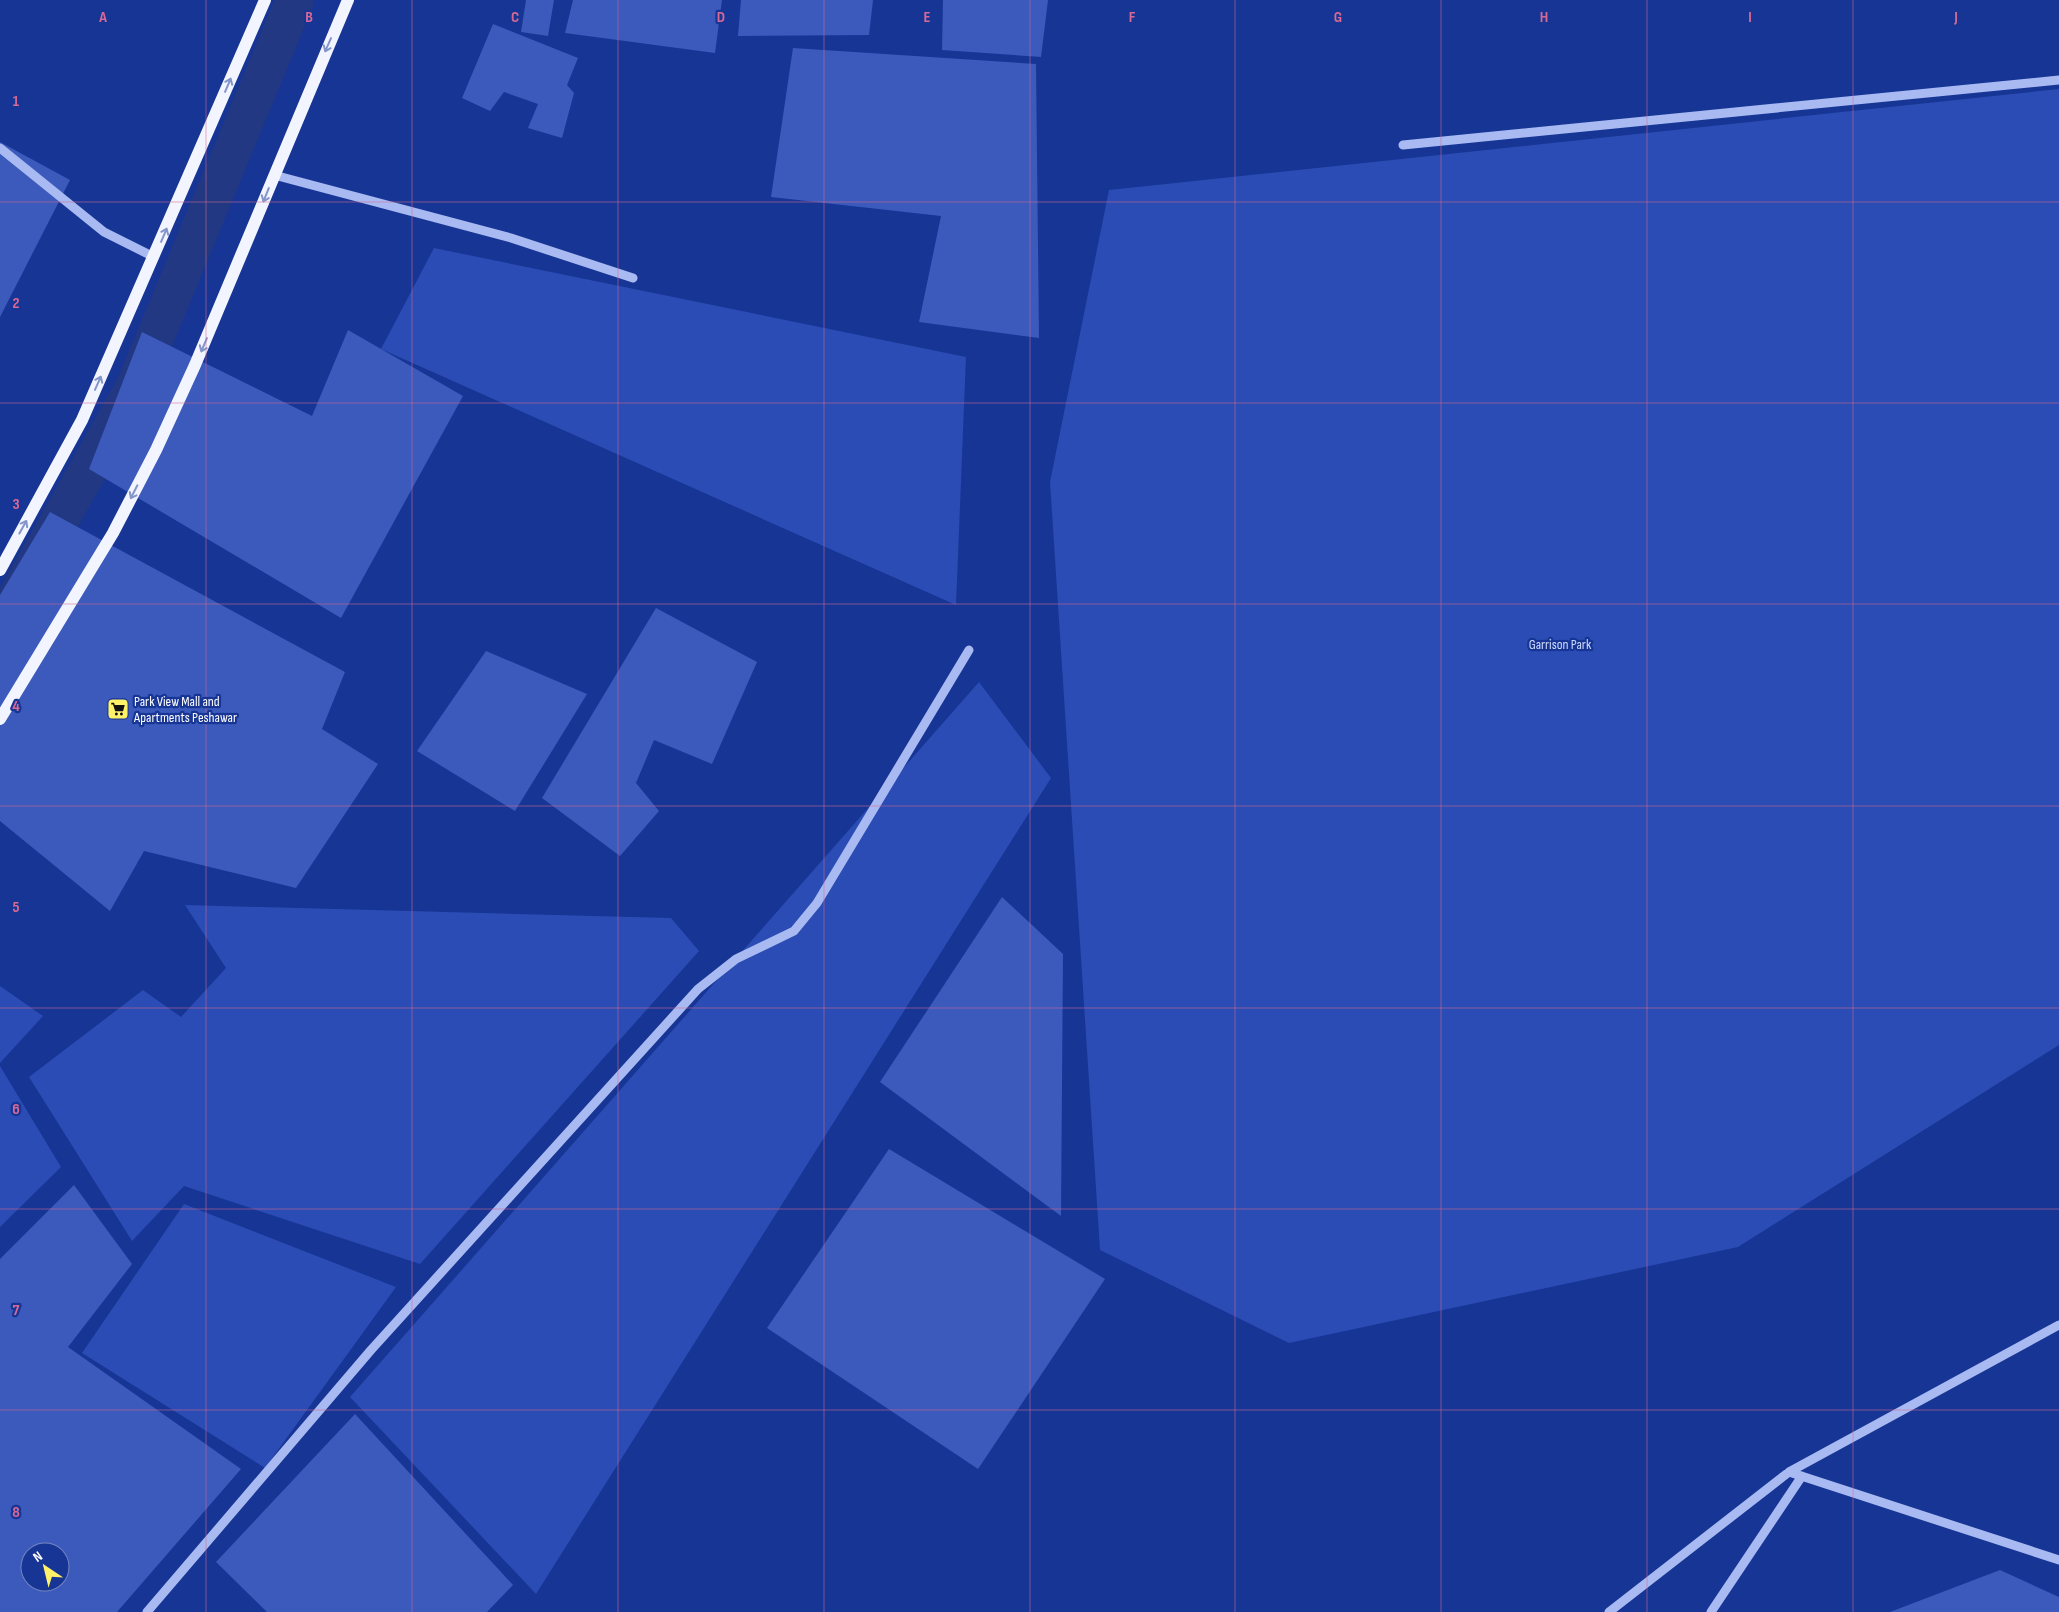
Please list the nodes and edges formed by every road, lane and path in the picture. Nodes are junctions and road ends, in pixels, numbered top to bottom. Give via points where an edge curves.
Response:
1 (265, 0) edge
2 (348, 0) edge
3 (2059, 80) edge
4 (1403, 145) dead end
5 (0, 148) edge
6 (274, 175) junction
7 (154, 257) junction
8 (633, 278) dead end
9 (0, 570) edge
10 (969, 650) dead end
11 (0, 719) edge
12 (2059, 1325) edge
13 (1789, 1472) junction
14 (1802, 1476) junction
15 (2059, 1560) edge
16 (147, 1612) edge
17 (1609, 1612) edge
18 (1711, 1612) edge

7 -> 1 main road
2 -> 6 main road
3 - 4 street
5 - 7 street via 104,232
6 - 8 street via 511,238
6 -> 11 main road via 195,365 151,458 113,533
9 -> 7 main road via 82,420
10 - 16 street via 817,903 794,931 736,959 698,989 372,1350
12 - 13 street
13 - 14 street
13 - 17 street
14 - 15 street
14 - 18 street

